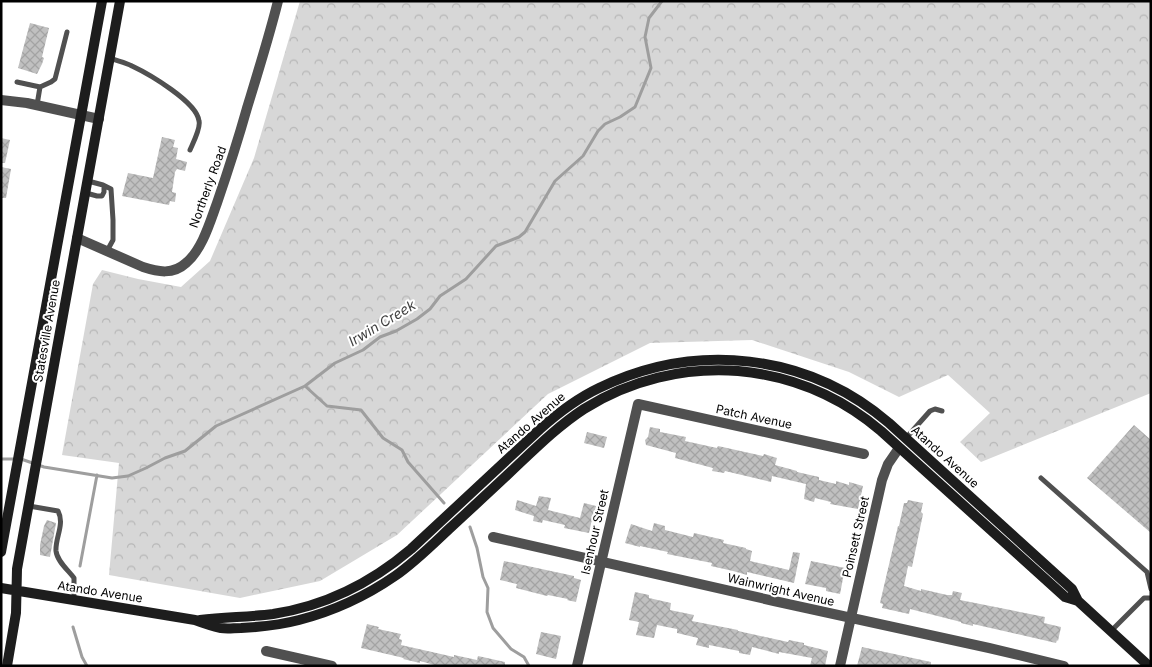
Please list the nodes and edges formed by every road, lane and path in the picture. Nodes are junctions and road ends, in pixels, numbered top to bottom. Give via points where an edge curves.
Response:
1 (102, 1) edge
2 (120, 1) edge
3 (278, 1) edge
4 (67, 32) dead end
5 (110, 58) junction
6 (17, 82) dead end
7 (40, 87) junction
8 (1, 100) edge
9 (37, 106) junction
10 (81, 115) junction
11 (98, 120) junction
12 (190, 150) dead end
13 (87, 181) junction
14 (104, 186) junction
15 (85, 192) junction
16 (77, 238) junction
17 (107, 251) junction
18 (638, 404) joint
19 (942, 411) dead end
20 (905, 438) junction
21 (899, 448) junction
22 (864, 454) dead end
23 (1041, 478) dead end
24 (29, 506) junction
25 (493, 537) dead end
26 (1, 552) edge
27 (601, 561) junction
28 (1, 588) edge
29 (1151, 589) edge
30 (16, 591) junction
31 (1151, 598) edge
32 (74, 600) junction
33 (1078, 601) junction
34 (851, 618) junction
35 (194, 620) junction
36 (1111, 631) junction
37 (266, 651) dead end
38 (315, 664) edge
39 (7, 666) edge
40 (332, 666) edge
41 (577, 666) edge
42 (840, 666) edge
43 (1064, 666) edge
44 (1149, 666) edge

1 - 10 main road, Statesville Avenue
2 - 5 main road, Statesville Avenue
3 - 17 street, Northerly Road via 225,182 196,252 181,267 164,272 143,267
4 - 7 lane via 55,79
5 - 11 main road, Statesville Avenue
5 - 12 lane via 163,83 197,112 200,123
6 - 7 lane
7 - 9 lane
8 - 9 street
9 - 10 street
10 - 11 street
10 - 26 main road, Statesville Avenue
11 - 13 main road, Statesville Avenue
13 - 14 lane
13 - 15 main road, Statesville Avenue
14 - 15 lane via 102,196
14 - 17 lane via 111,189 113,220 112,240
15 - 16 main road, Statesville Avenue
16 - 17 street, Northerly Road
16 - 24 main road, Statesville Avenue
18 - 22 street, Patch Avenue
18 - 27 street, Isenhour Street
19 - 20 lane via 935,408 930,411
20 - 33 main road, Atando Avenue via 1072,589
20 - 35 main road, Atando Avenue via 856,399 790,369 720,359 642,370 609,383 567,407 411,549 391,566 359,585 327,600 294,610
21 - 33 main road, Atando Avenue via 1065,597
21 - 34 street, Poinsett Street via 882,480
21 - 35 main road, Atando Avenue via 850,408 793,382 720,370 656,378 614,393 574,416 418,558 364,595 331,610 284,623 222,628
23 - 29 lane via 1147,572
24 - 30 main road, Statesville Avenue
24 - 32 lane via 58,511 61,517 56,551 74,578
25 - 27 street, Wainwright Avenue
27 - 34 street, Wainwright Avenue
27 - 41 street, Isenhour Street
28 - 30 main road, Atando Avenue
30 - 32 main road, Atando Avenue
30 - 39 main road, Statesville Avenue via 16,613
31 - 36 lane via 1144,598
32 - 35 main road, Atando Avenue
33 - 36 main road, Atando Avenue
34 - 42 street, Poinsett Street
34 - 43 street, Wainwright Avenue
36 - 44 main road, Atando Avenue
37 - 38 street
38 - 40 street

